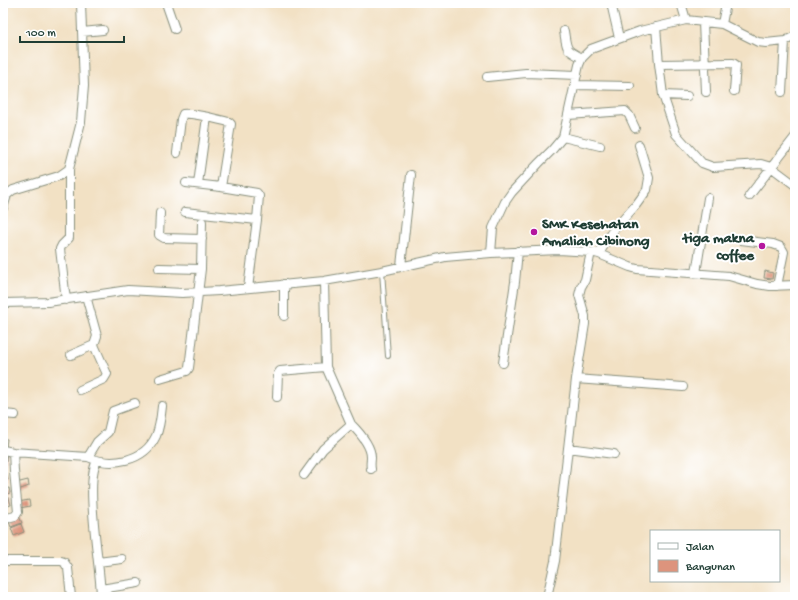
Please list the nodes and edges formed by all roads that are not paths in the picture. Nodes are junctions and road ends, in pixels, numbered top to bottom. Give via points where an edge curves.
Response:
1 (81, 3) edge
2 (166, 3) edge
3 (611, 3) edge
4 (681, 3) edge
5 (726, 3) edge
6 (686, 20) junction
7 (703, 22) junction
8 (722, 24) junction
9 (656, 27) junction
10 (175, 28) dead end
11 (103, 30) dead end
12 (564, 31) dead end
13 (82, 32) junction
14 (795, 36) edge
15 (619, 38) junction
16 (785, 41) junction
17 (582, 58) junction
18 (705, 63) junction
19 (658, 64) junction
20 (577, 75) junction
21 (487, 77) dead end
22 (575, 85) junction
23 (630, 86) dead end
24 (734, 91) dead end
25 (706, 92) dead end
26 (782, 92) dead end
27 (663, 96) junction
28 (687, 96) dead end
29 (568, 115) junction
30 (207, 118) junction
31 (635, 128) dead end
32 (563, 137) junction
33 (795, 137) edge
34 (639, 145) dead end
35 (600, 146) dead end
36 (177, 153) dead end
37 (771, 167) junction
38 (69, 169) junction
39 (411, 175) dead end
40 (186, 183) dead end
41 (198, 184) junction
42 (795, 185) edge
43 (221, 187) junction
44 (749, 196) dead end
45 (708, 198) dead end
46 (3, 208) edge
47 (185, 212) dead end
48 (160, 213) dead end
49 (258, 220) junction
50 (202, 222) dead end
51 (202, 238) junction
52 (741, 240) dead end
53 (518, 251) junction
54 (491, 252) junction
55 (595, 253) junction
56 (401, 266) junction
57 (159, 268) dead end
58 (201, 269) junction
59 (382, 271) junction
60 (696, 273) junction
61 (324, 281) junction
62 (284, 284) junction
63 (795, 285) edge
64 (777, 286) junction
65 (248, 288) junction
66 (197, 292) junction
67 (86, 296) junction
68 (66, 300) junction
69 (3, 304) edge
70 (284, 316) dead end
71 (94, 345) junction
72 (71, 355) dead end
73 (388, 356) dead end
74 (504, 363) dead end
75 (326, 367) junction
76 (160, 379) dead end
77 (576, 379) junction
78 (683, 386) dead end
79 (80, 390) dead end
80 (277, 397) dead end
81 (135, 403) dead end
82 (162, 406) dead end
83 (3, 414) edge
84 (15, 415) dead end
85 (351, 424) junction
86 (568, 448) junction
87 (3, 450) edge
88 (13, 452) junction
89 (614, 454) dead end
90 (88, 458) junction
91 (97, 461) junction
92 (371, 469) dead end
93 (304, 475) dead end
94 (3, 519) edge
95 (122, 559) dead end
96 (3, 561) edge
97 (98, 562) junction
98 (138, 583) dead end
99 (101, 593) edge
100 (71, 597) edge
101 (548, 597) edge

1 - 13 street
2 - 10 street
3 - 15 street
4 - 6 street
5 - 8 street
6 - 7 street
6 - 9 street
7 - 8 street
7 - 18 street
8 - 16 street via 758,42
9 - 15 street
9 - 19 street
11 - 13 street
12 - 17 street via 566,47
13 - 38 street via 83,104
14 - 16 street
15 - 17 street via 591,49
16 - 26 street
17 - 20 street
18 - 19 street
18 - 24 street via 735,64
18 - 25 street
19 - 27 street
20 - 21 street via 526,73
20 - 22 street
22 - 23 street
22 - 29 street
27 - 28 street
27 - 37 street via 676,134 702,163 713,167 761,164
29 - 31 street via 625,111
29 - 32 street
30 - 36 street via 185,114 182,116
30 - 41 street
30 - 43 street via 229,122 231,125
32 - 35 street
32 - 54 street via 505,202 493,228
33 - 37 street
34 - 55 street via 649,178 647,190
37 - 42 street
37 - 44 street
38 - 46 street via 59,176 13,190 7,195
38 - 68 street via 70,236 60,249
39 - 56 street
40 - 41 street
41 - 43 street
43 - 49 street via 257,193
45 - 60 street
47 - 49 street
48 - 51 street via 161,237
49 - 65 street
50 - 51 street
51 - 58 street
52 - 64 street via 781,247 784,252
53 - 54 street
53 - 55 street via 559,250
53 - 74 street
54 - 56 street via 445,257
55 - 60 street via 637,269
55 - 77 street via 579,295 585,324
56 - 59 street
57 - 58 street
58 - 66 street
59 - 61 street
59 - 73 lane
60 - 64 street via 729,276 757,284
61 - 62 street
61 - 75 street
62 - 65 street
62 - 70 street
63 - 64 street
65 - 66 street
66 - 67 street via 128,290
66 - 76 street via 189,370
67 - 68 street
67 - 71 street via 97,336
68 - 69 street
71 - 72 street
71 - 79 street via 107,374 104,379
75 - 80 street via 280,371
75 - 85 street
77 - 78 street
77 - 86 street
81 - 90 street via 113,411 108,432 97,442
82 - 91 street via 156,437 149,447 133,458 123,461
83 - 84 street
85 - 92 street via 369,448
85 - 93 street via 323,449
86 - 89 street
86 - 101 street via 555,561
87 - 88 street
88 - 90 street
88 - 94 street via 18,512 15,516
90 - 91 street
91 - 97 street via 92,475 92,488
95 - 97 street
96 - 100 street via 64,562 68,568
97 - 99 street
98 - 99 street

